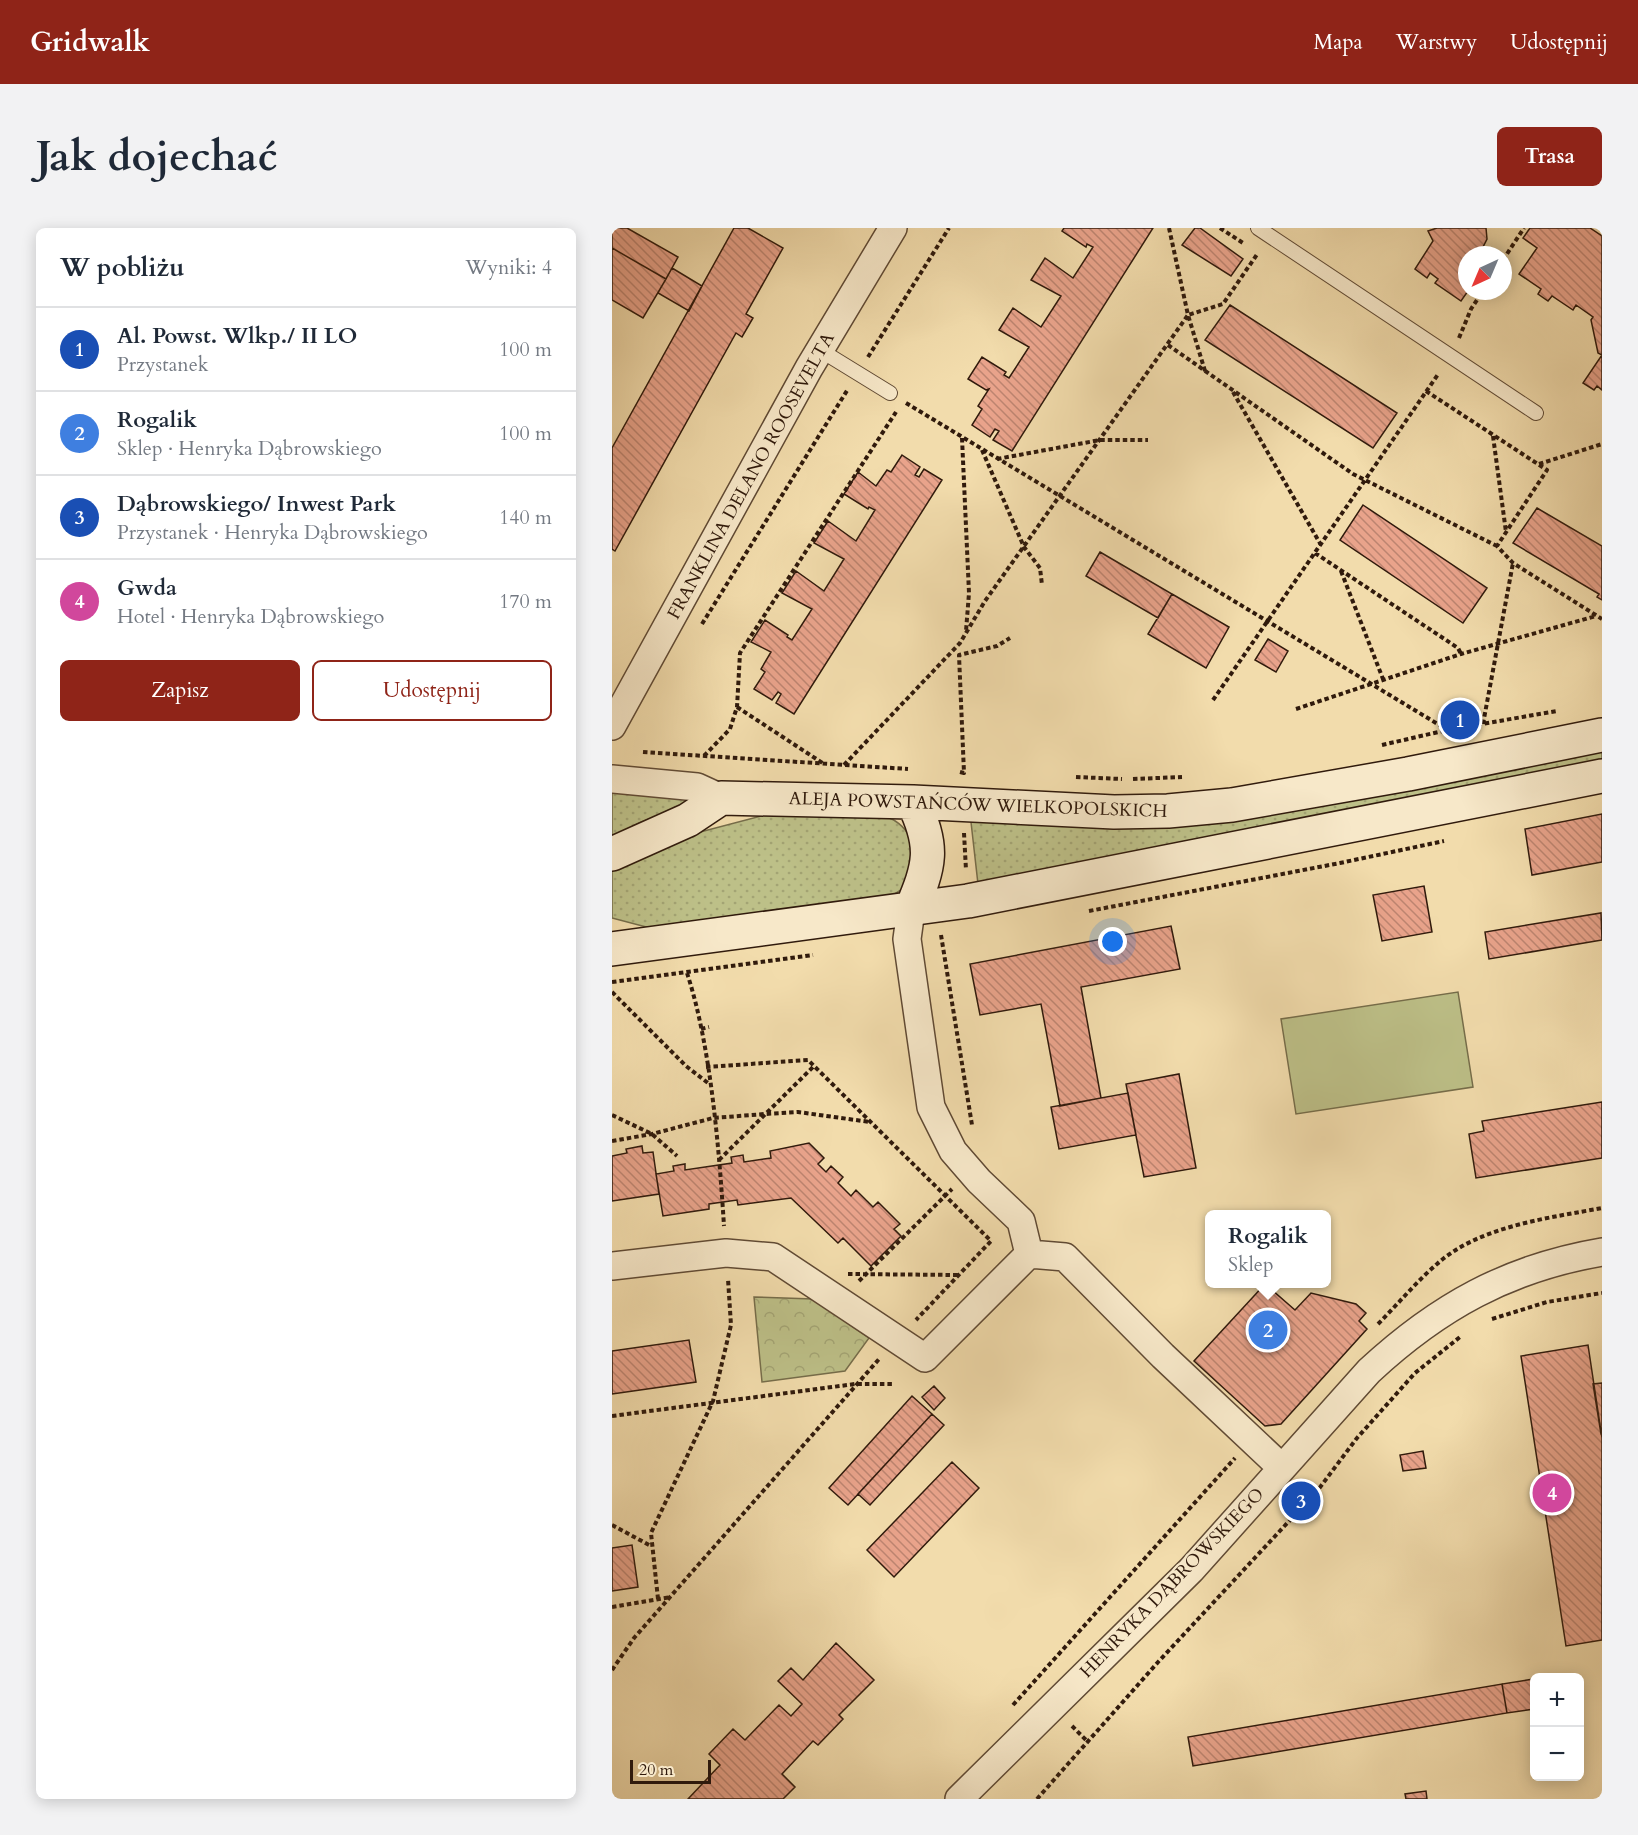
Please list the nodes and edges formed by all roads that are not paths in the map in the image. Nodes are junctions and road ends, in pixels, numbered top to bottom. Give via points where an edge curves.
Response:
1 (893, 228) edge
2 (1264, 232) edge
3 (820, 350) junction
4 (890, 393) road end
5 (1536, 413) dead end
6 (612, 726) edge
7 (1602, 735) edge
8 (1602, 776) edge
9 (612, 779) edge
10 (721, 798) junction
11 (913, 802) junction
12 (612, 854) edge
13 (911, 910) junction
14 (615, 945) edge
15 (1602, 1252) edge
16 (1029, 1254) junction
17 (612, 1266) edge
18 (1282, 1468) junction
19 (959, 1799) edge

1 - 3 street, FRANKLINA DELANO ROOSEVELTA
2 - 5 lane
3 - 4 lane
3 - 6 street, FRANKLINA DELANO ROOSEVELTA
7 - 11 main road, ALEJA POWSTAŃCÓW WIELKOPOLSKICH via 1232,805 1114,812
8 - 13 main road via 1087,879
9 - 10 street via 697,787
10 - 11 main road, ALEJA POWSTAŃCÓW WIELKOPOLSKICH
10 - 12 main road via 688,820
11 - 13 main road via 924,825 929,851 924,880
13 - 14 main road
13 - 16 street via 907,939 931,1107 953,1150 1021,1221
15 - 18 street, HENRYKA DĄBROWSKIEGO via 1502,1280 1450,1306 1368,1371
16 - 17 street via 925,1358 773,1257 726,1253
16 - 18 street via 1065,1257
18 - 19 street, HENRYKA DĄBROWSKIEGO via 1191,1570

